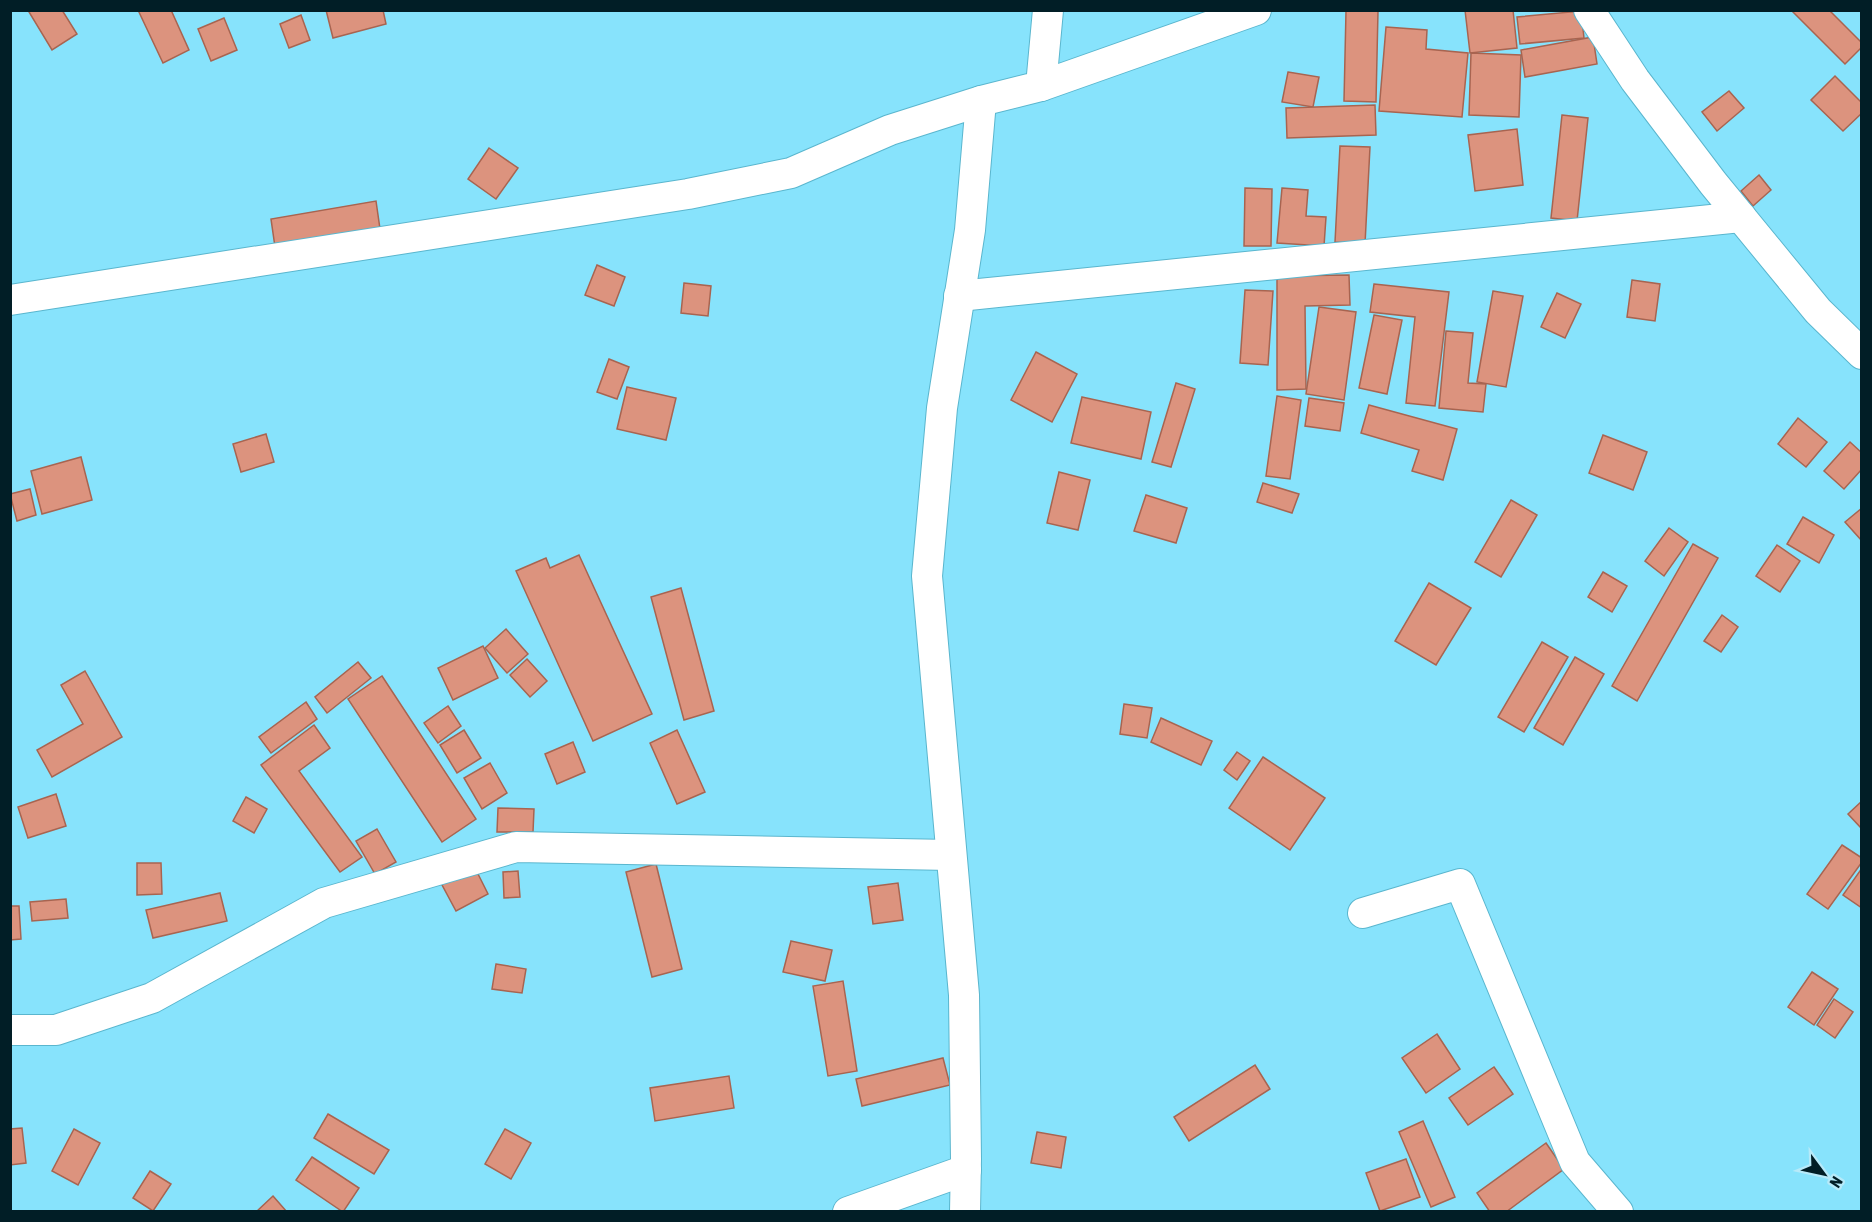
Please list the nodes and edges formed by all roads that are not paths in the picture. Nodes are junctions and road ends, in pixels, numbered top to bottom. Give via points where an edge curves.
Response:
1 (1048, 10) edge
2 (1256, 10) edge
3 (1589, 10) edge
4 (1041, 86) junction
5 (981, 101) junction
6 (1741, 217) junction
7 (959, 296) junction
8 (10, 300) edge
9 (1862, 354) edge
10 (951, 855) junction
11 (1363, 913) dead end
12 (10, 1030) edge
13 (966, 1170) junction
14 (848, 1212) edge
15 (965, 1212) edge
16 (1618, 1212) edge

1 - 4 street
2 - 4 street
3 - 6 street via 1635,80
4 - 5 street
5 - 7 street via 970,230
5 - 8 street via 890,130 791,173 688,194
6 - 7 street
6 - 9 street via 1818,311
7 - 10 street via 942,408 927,576
10 - 12 street via 516,848 324,903 152,998 56,1030
10 - 13 street via 964,994
11 - 16 street via 1460,884 1575,1162
13 - 14 street
13 - 15 street

